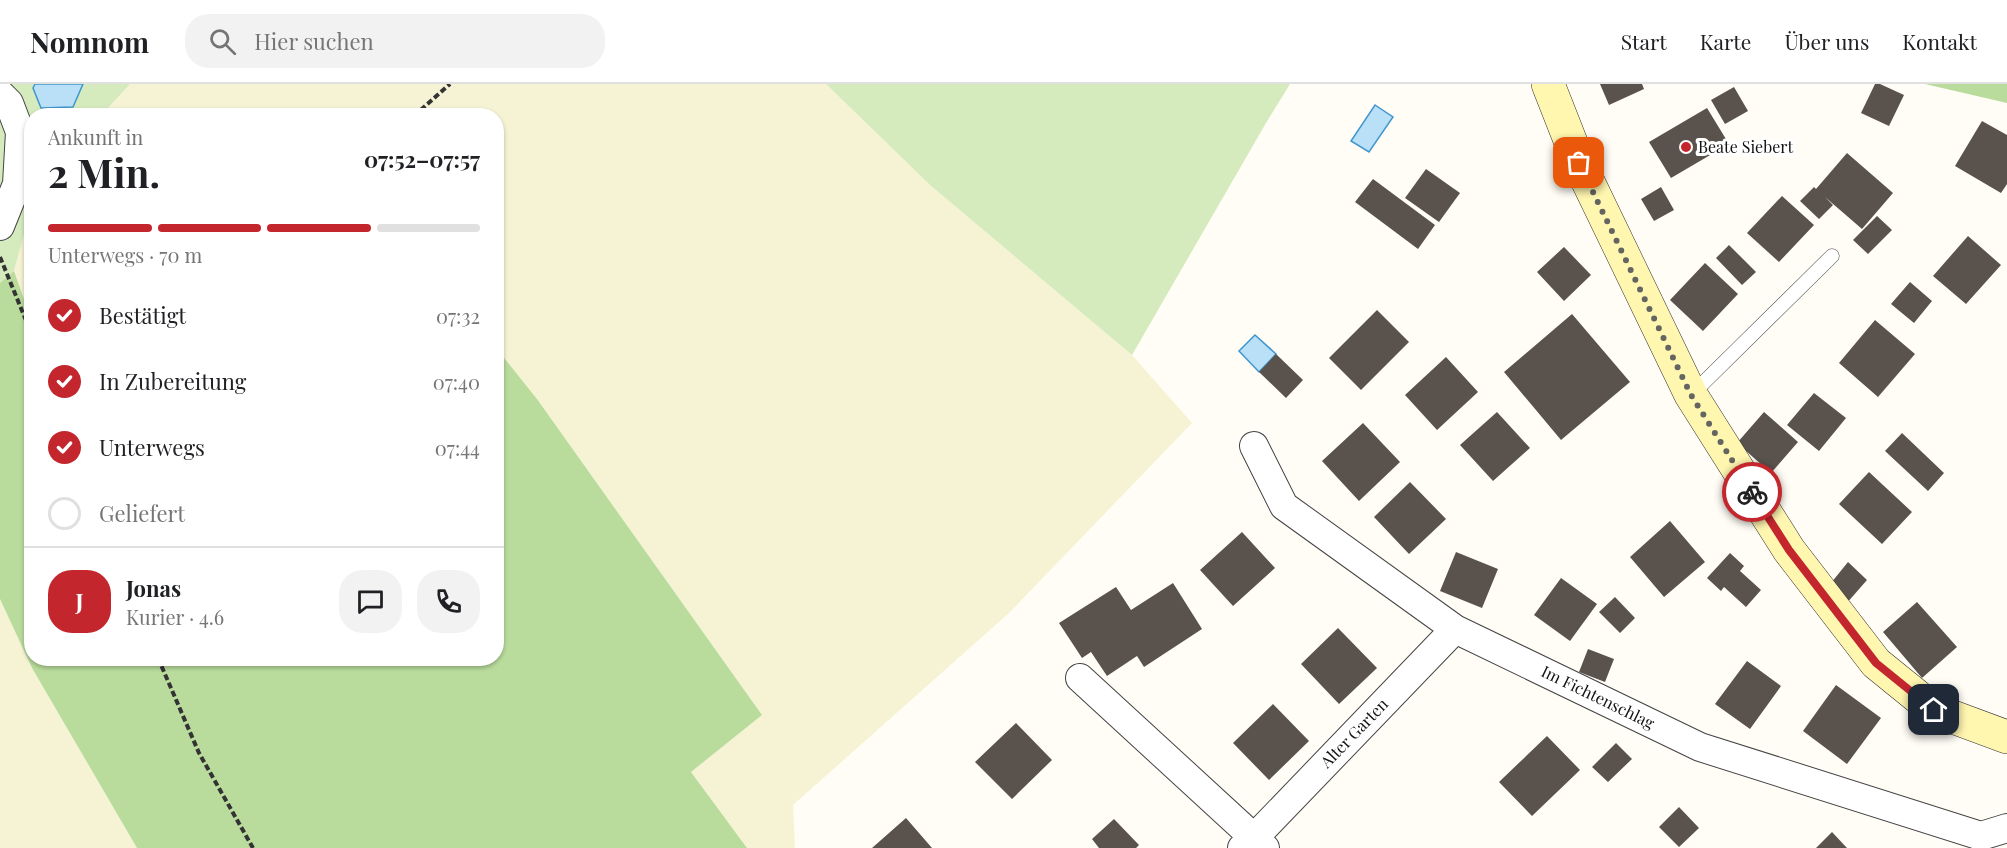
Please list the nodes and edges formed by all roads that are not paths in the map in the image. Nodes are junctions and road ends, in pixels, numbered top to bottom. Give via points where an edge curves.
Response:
1 (1548, 84) edge
2 (0, 94) edge
3 (0, 226) edge
4 (1832, 256) dead end
5 (1691, 395) junction
6 (1254, 446) dead end
7 (1455, 629) junction
8 (1080, 678) dead end
9 (2007, 737) edge
10 (2007, 828) edge
11 (1253, 845) edge

1 - 5 street via 1579,163
2 - 3 street via 9,103 20,132 17,184
4 - 5 lane
5 - 9 street via 1789,550 1876,663 1934,710
6 - 7 street, Im Fichtenschlag via 1284,506
7 - 10 street, Im Fichtenschlag via 1700,747 1982,837
7 - 11 street, Alter Garten
8 - 11 street, Alter Garten

